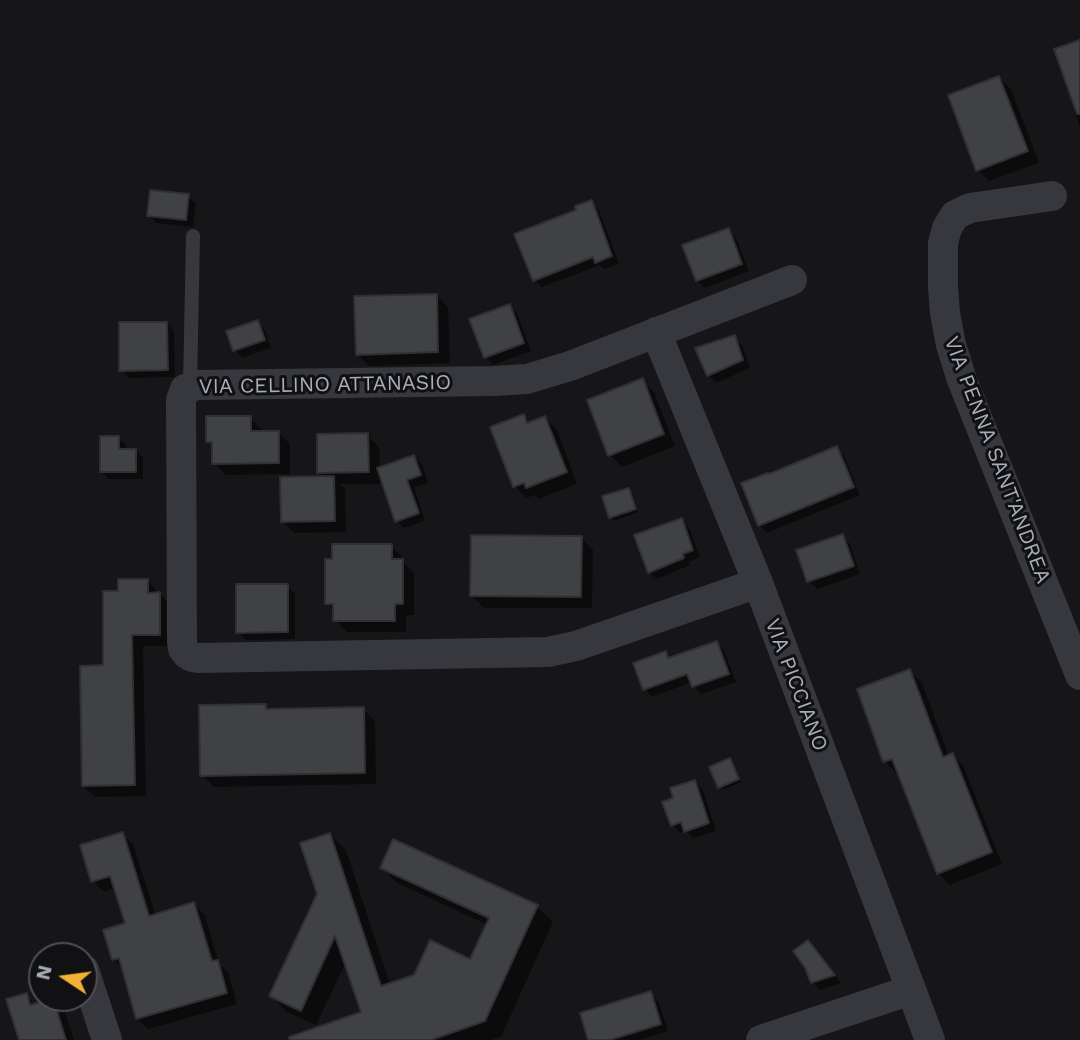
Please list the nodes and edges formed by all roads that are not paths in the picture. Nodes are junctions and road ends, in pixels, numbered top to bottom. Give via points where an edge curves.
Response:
1 (1052, 196) dead end
2 (192, 236) dead end
3 (792, 280) dead end
4 (656, 332) junction
5 (190, 386) junction
6 (758, 583) junction
7 (1080, 675) edge
8 (911, 990) junction
9 (98, 1012) edge
10 (107, 1040) edge
11 (761, 1040) edge
12 (930, 1040) edge

1 - 7 street, VIA PENNA SANT'ANDREA via 970,208 955,215 944,236 943,287 951,345 962,380
2 - 5 lane
3 - 4 street, VIA CELLINO ATTANASIO
4 - 5 street, VIA CELLINO ATTANASIO via 555,371 516,380
4 - 6 street, VIA PICCIANO
5 - 6 street, VIA CELLINO ATTANASIO via 181,400 182,629 183,649 192,657 548,652
6 - 8 street, VIA PICCIANO
8 - 11 street
8 - 12 street, VIA PICCIANO
9 - 10 street

